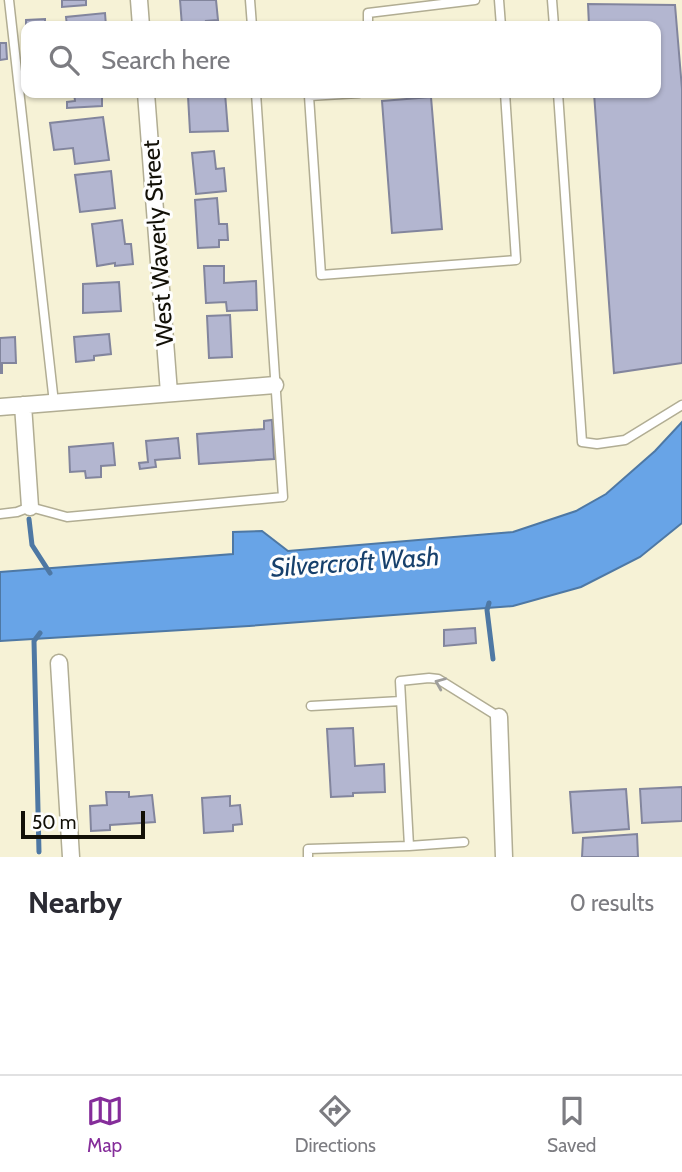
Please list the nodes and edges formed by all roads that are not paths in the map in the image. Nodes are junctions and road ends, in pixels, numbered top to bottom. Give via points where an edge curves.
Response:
1 (9, 0) edge
2 (139, 0) edge
3 (250, 0) edge
4 (475, 0) edge
5 (499, 0) edge
6 (552, 0) edge
7 (141, 21) edge
8 (252, 21) edge
9 (368, 21) edge
10 (500, 21) edge
11 (554, 21) edge
12 (146, 98) edge
13 (257, 98) edge
14 (309, 98) edge
15 (505, 98) edge
16 (558, 98) edge
17 (275, 385) junction
18 (169, 393) junction
19 (54, 402) junction
20 (23, 405) junction
21 (682, 405) edge
22 (0, 407) edge
23 (30, 507) junction
24 (0, 514) edge
25 (59, 663) dead end
26 (401, 701) junction
27 (311, 706) dead end
28 (499, 717) joint
29 (464, 842) dead end
30 (409, 846) junction
31 (71, 857) edge
32 (308, 857) edge
33 (504, 857) edge

1 - 19 lane
2 - 7 street
3 - 8 lane
4 - 9 lane via 369,13
5 - 10 lane
6 - 11 lane
12 - 18 street, West Waverly Street
13 - 17 lane
14 - 15 lane via 321,275 516,260
16 - 21 lane via 582,442 625,440
17 - 18 street
17 - 23 lane via 283,497 66,517
18 - 19 street
19 - 20 street
20 - 22 street
20 - 23 street
23 - 24 lane
25 - 31 street
26 - 27 lane
28 -> 26 lane via 429,678 400,681
26 - 30 lane
28 - 33 street
29 - 30 lane
30 - 32 lane via 307,849

